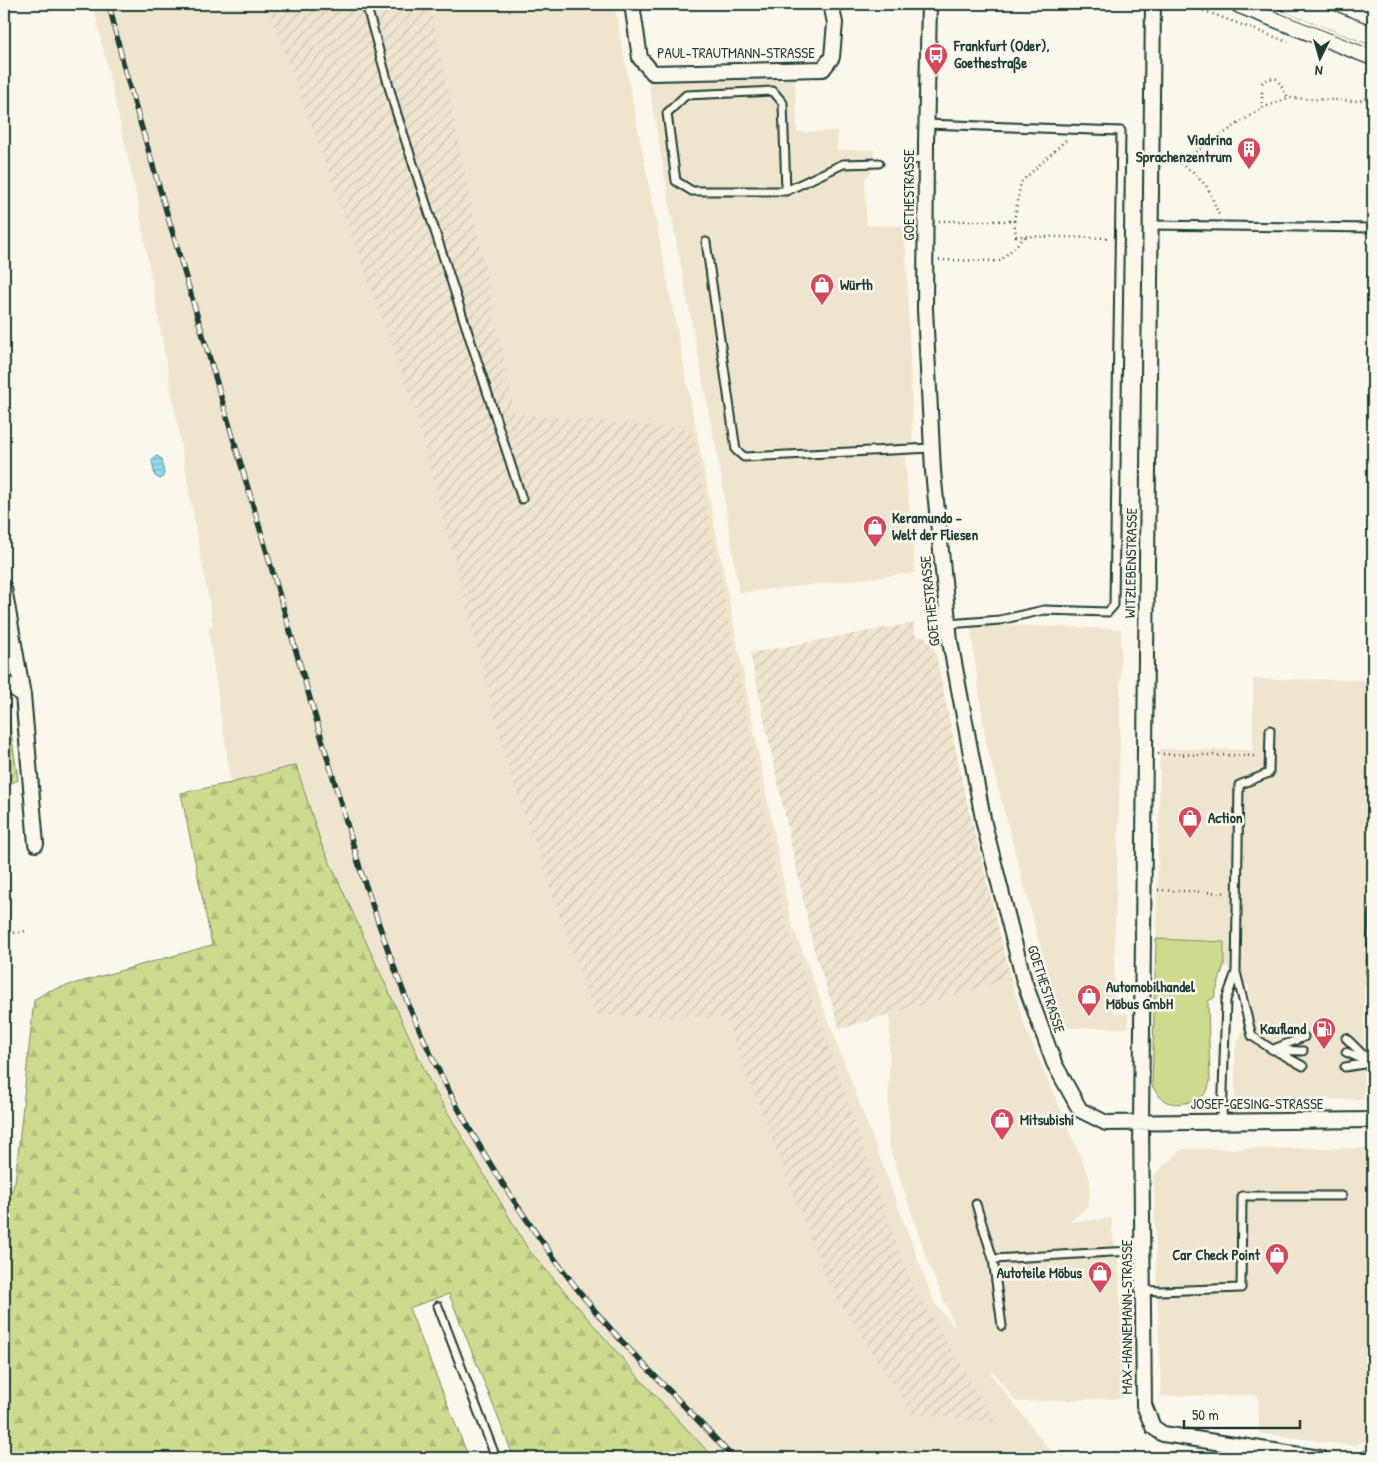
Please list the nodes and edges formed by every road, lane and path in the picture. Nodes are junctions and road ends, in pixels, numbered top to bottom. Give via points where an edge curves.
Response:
1 (366, 4) edge
2 (632, 4) edge
3 (831, 4) edge
4 (929, 4) edge
5 (1153, 4) edge
6 (1190, 4) edge
7 (1240, 4) edge
8 (1290, 4) edge
9 (1373, 36) edge
10 (1292, 44) dead end
11 (1373, 56) edge
12 (1373, 97) edge
13 (1288, 98) junction
14 (1262, 108) junction
15 (926, 124) junction
16 (1078, 129) junction
17 (926, 158) junction
18 (908, 160) dead end
19 (879, 162) dead end
20 (1179, 162) junction
21 (1151, 163) junction
22 (786, 191) junction
23 (925, 221) junction
24 (1014, 221) junction
25 (1150, 225) junction
26 (1224, 226) junction
27 (1373, 228) edge
28 (1026, 236) junction
29 (1120, 238) junction
30 (706, 242) dead end
31 (925, 260) junction
32 (932, 448) junction
33 (522, 500) dead end
34 (4, 588) edge
35 (948, 624) junction
36 (4, 682) edge
37 (23, 695) junction
38 (1270, 730) dead end
39 (1145, 754) junction
40 (1269, 757) junction
41 (36, 844) dead end
42 (1144, 890) junction
43 (1238, 893) junction
44 (1373, 913) edge
45 (26, 931) dead end
46 (4, 934) edge
47 (1236, 972) junction
48 (1373, 980) edge
49 (1304, 1038) dead end
50 (1346, 1038) dead end
51 (1273, 1050) junction
52 (1303, 1051) dead end
53 (1346, 1052) dead end
54 (1372, 1065) edge
55 (1303, 1066) dead end
56 (1346, 1066) dead end
57 (1373, 1120) edge
58 (1222, 1121) junction
59 (1142, 1123) junction
60 (1342, 1196) dead end
61 (976, 1204) dead end
62 (1143, 1251) junction
63 (993, 1259) junction
64 (1143, 1290) junction
65 (438, 1306) dead end
66 (1002, 1326) dead end
67 (1373, 1446) edge
68 (496, 1458) edge
69 (1320, 1458) edge
70 (1351, 1458) edge

1 - 33 lane via 395,108
2 - 3 street, PAUL-TRAUTMANN-STRASSE via 640,58 653,73 823,69 832,57 835,23
4 - 15 street, GOETHESTRASSE
5 - 21 street, WITZLEBENSTRASSE
6 - 10 path
7 - 11 street
8 - 9 street
12 - 13 path via 1357,101
13 - 14 path
13 - 14 path via 1276,79 1265,80 1262,83
14 - 20 path
15 - 16 lane
15 - 17 street, GOETHESTRASSE
16 - 24 path via 1021,182
16 - 29 lane via 1121,131
17 - 18 lane
17 - 23 street, GOETHESTRASSE
19 - 22 lane via 843,164
20 - 21 path
20 - 26 path via 1208,188
21 - 25 street, WITZLEBENSTRASSE
22 - 22 lane via 692,191 676,181 667,113 686,95 773,91 783,103
23 - 24 path
23 - 31 street, GOETHESTRASSE
24 - 28 path via 1016,236
25 - 26 lane
25 - 39 street, WITZLEBENSTRASSE
26 - 27 lane
28 - 29 path
28 - 31 path via 1000,261
29 - 35 lane via 1114,605 1108,612 1044,610 1000,620
30 - 32 lane via 736,450 744,457
31 - 32 street, GOETHESTRASSE
32 - 35 street, GOETHESTRASSE
34 - 37 street
35 - 59 street, GOETHESTRASSE via 984,824 1024,982 1054,1063 1080,1110 1106,1123
36 - 37 street
37 - 41 street
38 - 40 lane
39 - 40 path
39 - 42 street, WITZLEBENSTRASSE
40 - 43 lane via 1269,774 1239,785
42 - 43 path
42 - 59 street, WITZLEBENSTRASSE
43 - 47 lane
44 - 48 lane
45 - 46 path
47 - 51 lane via 1252,1036
47 - 58 lane via 1226,1000
49 - 51 lane
50 - 54 lane
51 - 52 lane
51 - 55 lane
53 - 54 lane
54 - 56 lane
57 - 58 street, JOSEF-GESING-STRASSE
58 - 59 street, JOSEF-GESING-STRASSE
59 - 62 street, MAX-HANNEMANN-STRASSE
60 - 64 lane via 1242,1196 1242,1288
61 - 63 lane
62 - 63 lane
62 - 64 street, MAX-HANNEMANN-STRASSE
63 - 66 lane
64 - 69 street, MAX-HANNEMANN-STRASSE via 1144,1405 1152,1427 1163,1434
65 - 68 lane
67 - 70 path

